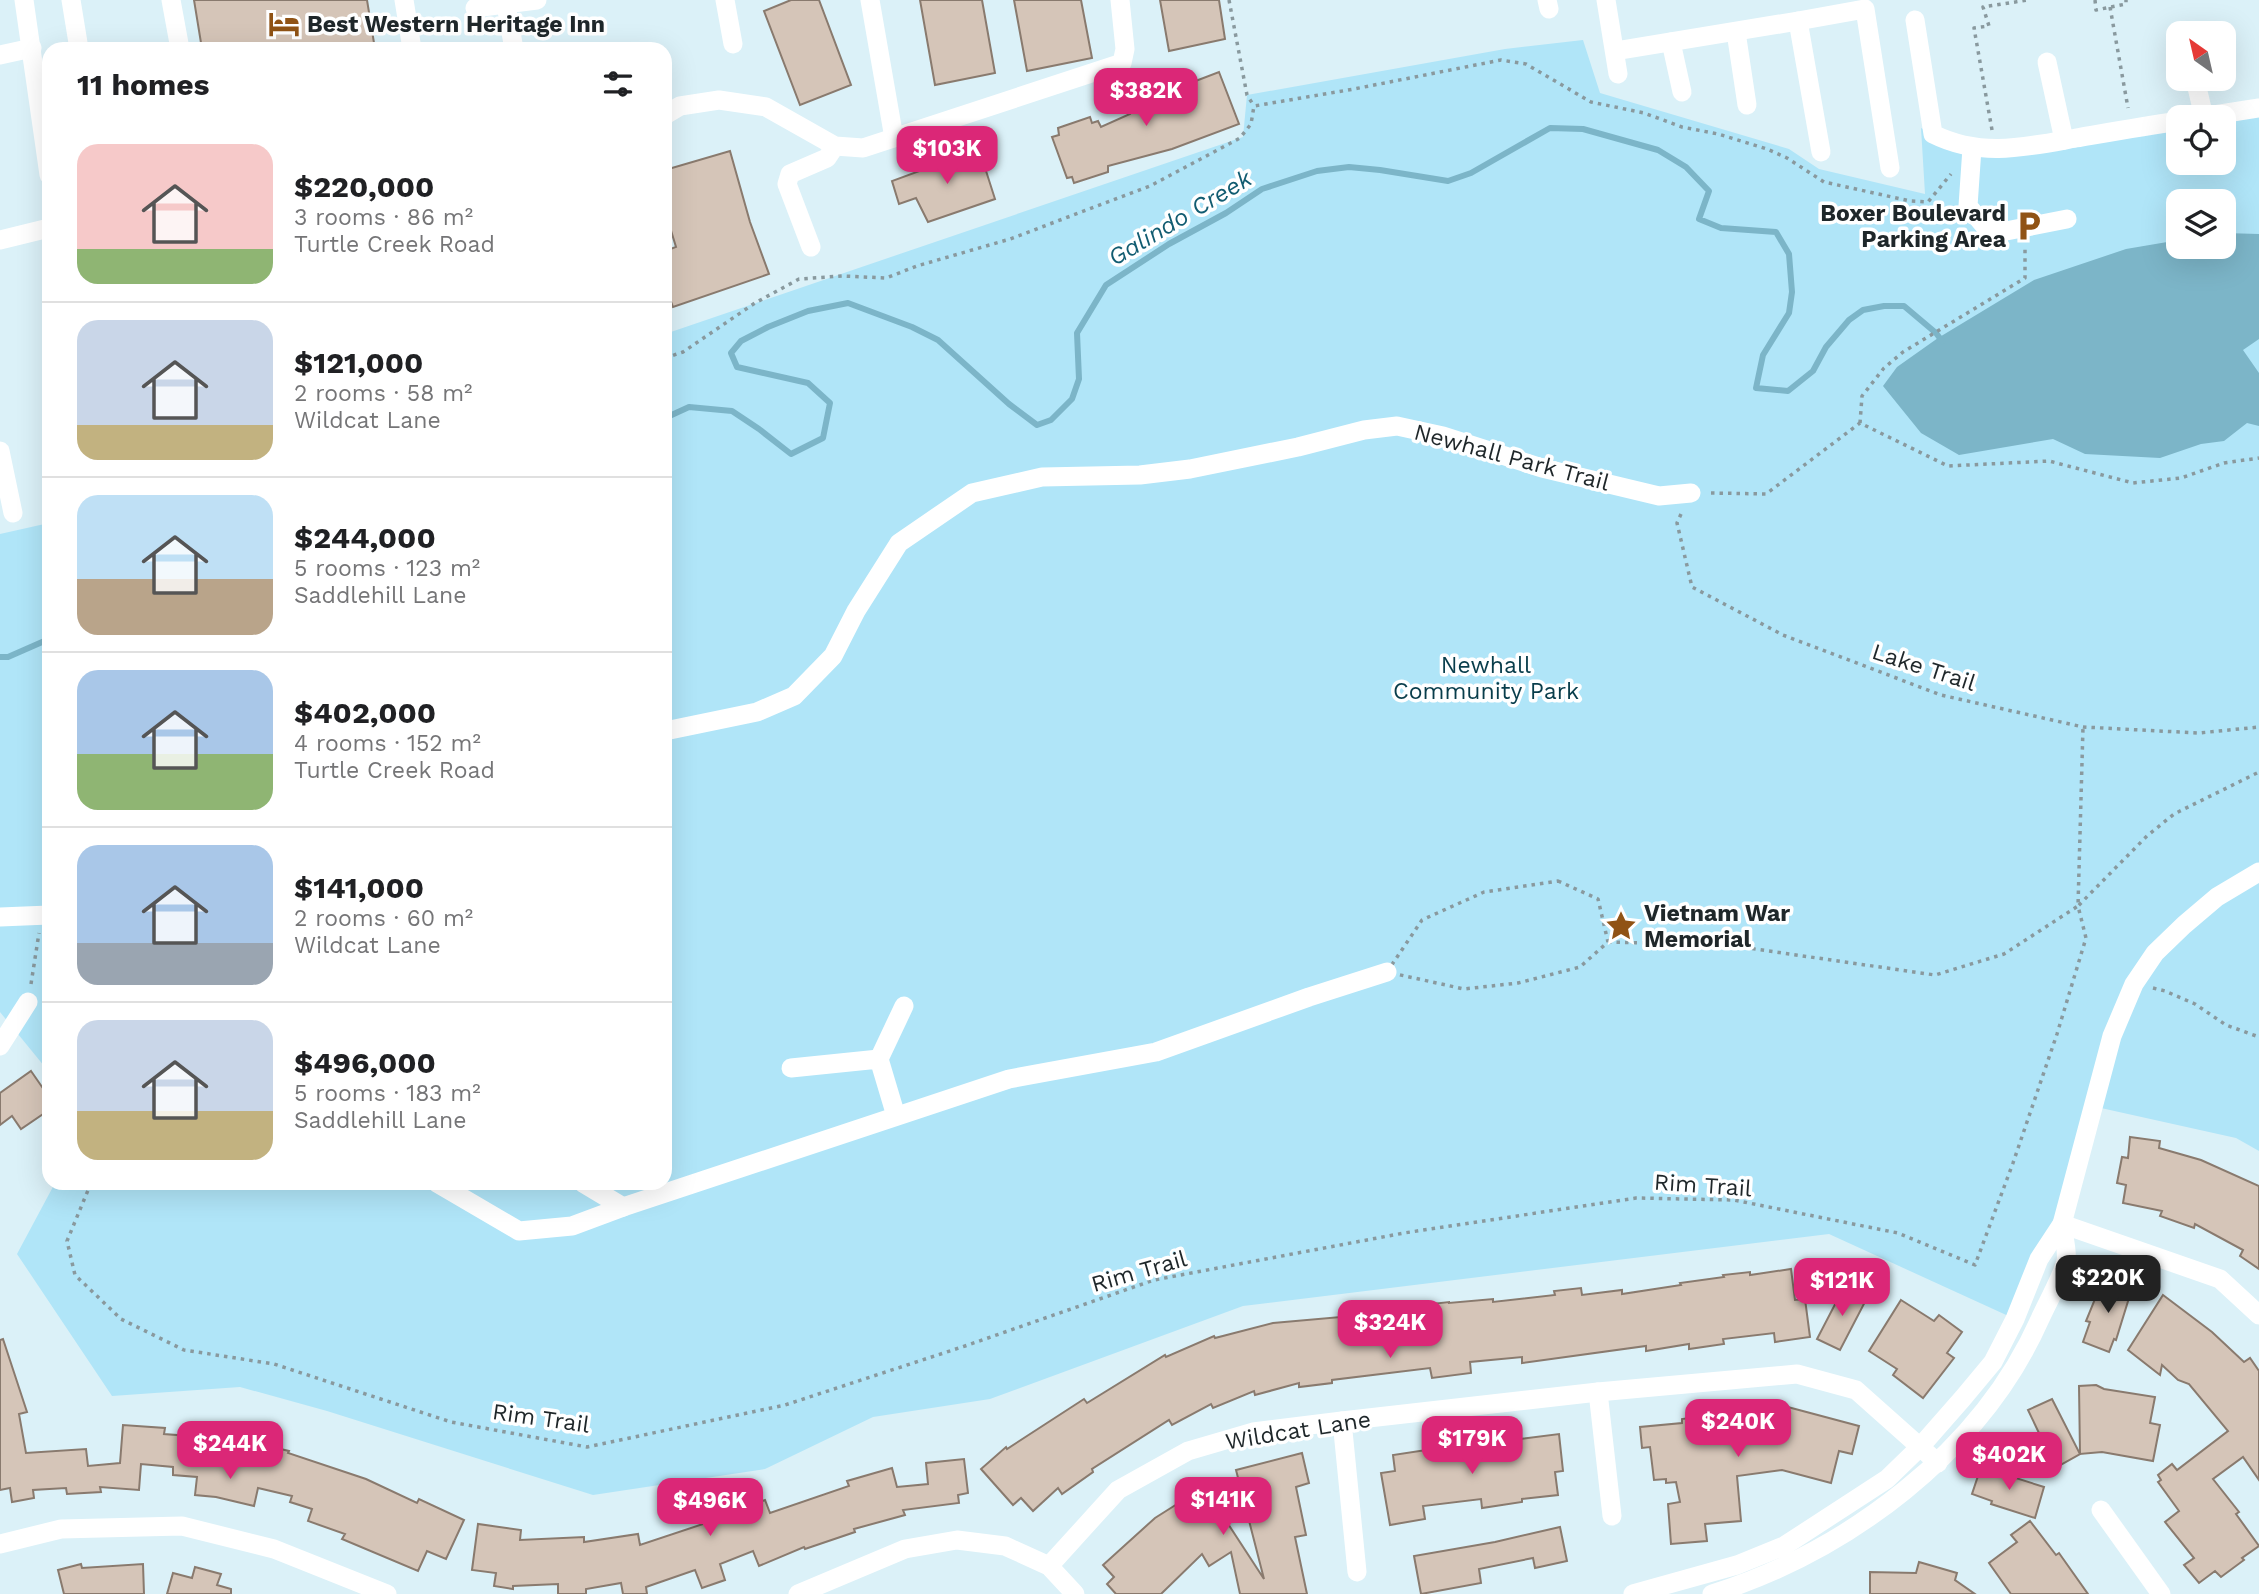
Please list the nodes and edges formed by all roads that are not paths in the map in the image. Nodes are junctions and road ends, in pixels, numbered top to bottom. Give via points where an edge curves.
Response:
1 (24, 0) edge
2 (71, 0) edge
3 (171, 0) edge
4 (404, 0) edge
5 (537, 0) edge
6 (725, 0) edge
7 (870, 0) edge
8 (1120, 0) edge
9 (1606, 0) edge
10 (506, 5) junction
11 (475, 8) dead end
12 (1915, 20) dead end
13 (1798, 22) junction
14 (1736, 32) junction
15 (78, 42) edge
16 (179, 42) edge
17 (411, 42) edge
18 (513, 42) edge
19 (1671, 42) junction
20 (733, 44) dead end
21 (33, 48) junction
22 (1615, 51) junction
23 (0, 55) edge
24 (2047, 62) dead end
25 (1618, 74) dead end
26 (1682, 92) dead end
27 (42, 99) edge
28 (1747, 104) dead end
29 (2259, 108) edge
30 (672, 111) edge
31 (2236, 112) edge
32 (2166, 123) edge
33 (894, 138) junction
34 (2064, 140) junction
35 (835, 146) junction
36 (1972, 148) junction
37 (1821, 152) dead end
38 (1890, 168) dead end
39 (2067, 219) dead end
40 (42, 230) edge
41 (0, 240) edge
42 (811, 247) dead end
43 (1, 458) edge
44 (1691, 492) road end
45 (13, 513) dead end
46 (672, 730) edge
47 (2259, 873) edge
48 (42, 916) edge
49 (0, 917) edge
50 (1387, 972) road end
51 (28, 1002) road end
52 (904, 1006) dead end
53 (0, 1046) edge
54 (879, 1059) junction
55 (791, 1068) dead end
56 (897, 1116) junction
57 (449, 1190) edge
58 (595, 1190) edge
59 (623, 1207) junction
60 (2062, 1224) junction
61 (2259, 1315) edge
62 (1598, 1392) junction
63 (1342, 1421) junction
64 (1920, 1447) junction
65 (1938, 1463) junction
66 (2101, 1510) dead end
67 (1612, 1516) dead end
68 (0, 1544) edge
69 (1049, 1566) junction
70 (1357, 1572) dead end
71 (387, 1594) edge
72 (798, 1594) edge
73 (1075, 1594) edge
74 (1633, 1594) edge
75 (1712, 1594) edge
76 (2161, 1594) edge

1 - 21 street
2 - 15 street
3 - 16 street
4 - 17 street
5 - 10 street
6 - 20 street
7 - 33 street
8 - 33 street via 1122,63
9 - 22 street
10 - 11 street
10 - 18 street
12 - 36 street via 1933,134
13 - 14 street
13 - 37 street
13 - 38 street via 1865,9
14 - 19 street
14 - 28 street
19 - 22 street
19 - 26 street
21 - 23 street
21 - 27 street
22 - 25 street
24 - 34 street
29 - 31 street
30 - 35 street via 719,100 766,107
32 - 34 street
33 - 35 street via 863,148
34 - 36 street via 2009,149
35 - 42 street via 827,158 790,174 787,184
36 - 39 street via 1968,206 1991,234
40 - 41 street
43 - 45 street
44 - 46 street, Newhall Park Trail via 1659,496 1397,426 1190,469 1042,477 971,493 899,543 833,656 793,696 757,712
47 - 60 street via 2217,897 2184,925 2155,953 2134,984 2112,1035
48 - 49 street
50 - 56 street via 1156,1052 1009,1079
51 - 53 street
52 - 54 street
54 - 55 street
54 - 56 street
56 - 59 street
57 - 59 street via 519,1231 572,1226
58 - 59 street
60 - 61 street via 2220,1279
60 - 64 street via 2039,1259 1993,1362
60 - 65 street via 2067,1260 2030,1343 1992,1404
62 - 63 street, Wildcat Lane
62 - 64 street, Wildcat Lane via 1797,1374 1856,1390
62 - 67 street
63 - 69 street, Wildcat Lane via 1253,1433 1188,1451 1118,1490
63 - 70 street
64 - 65 street, Wildcat Lane
64 - 74 street via 1887,1479 1784,1546 1737,1565
65 - 75 street via 1861,1523 1806,1557
66 - 76 street
68 - 71 street via 61,1529 182,1526 274,1549
69 - 72 street via 1005,1546 957,1540 905,1549
69 - 73 street

